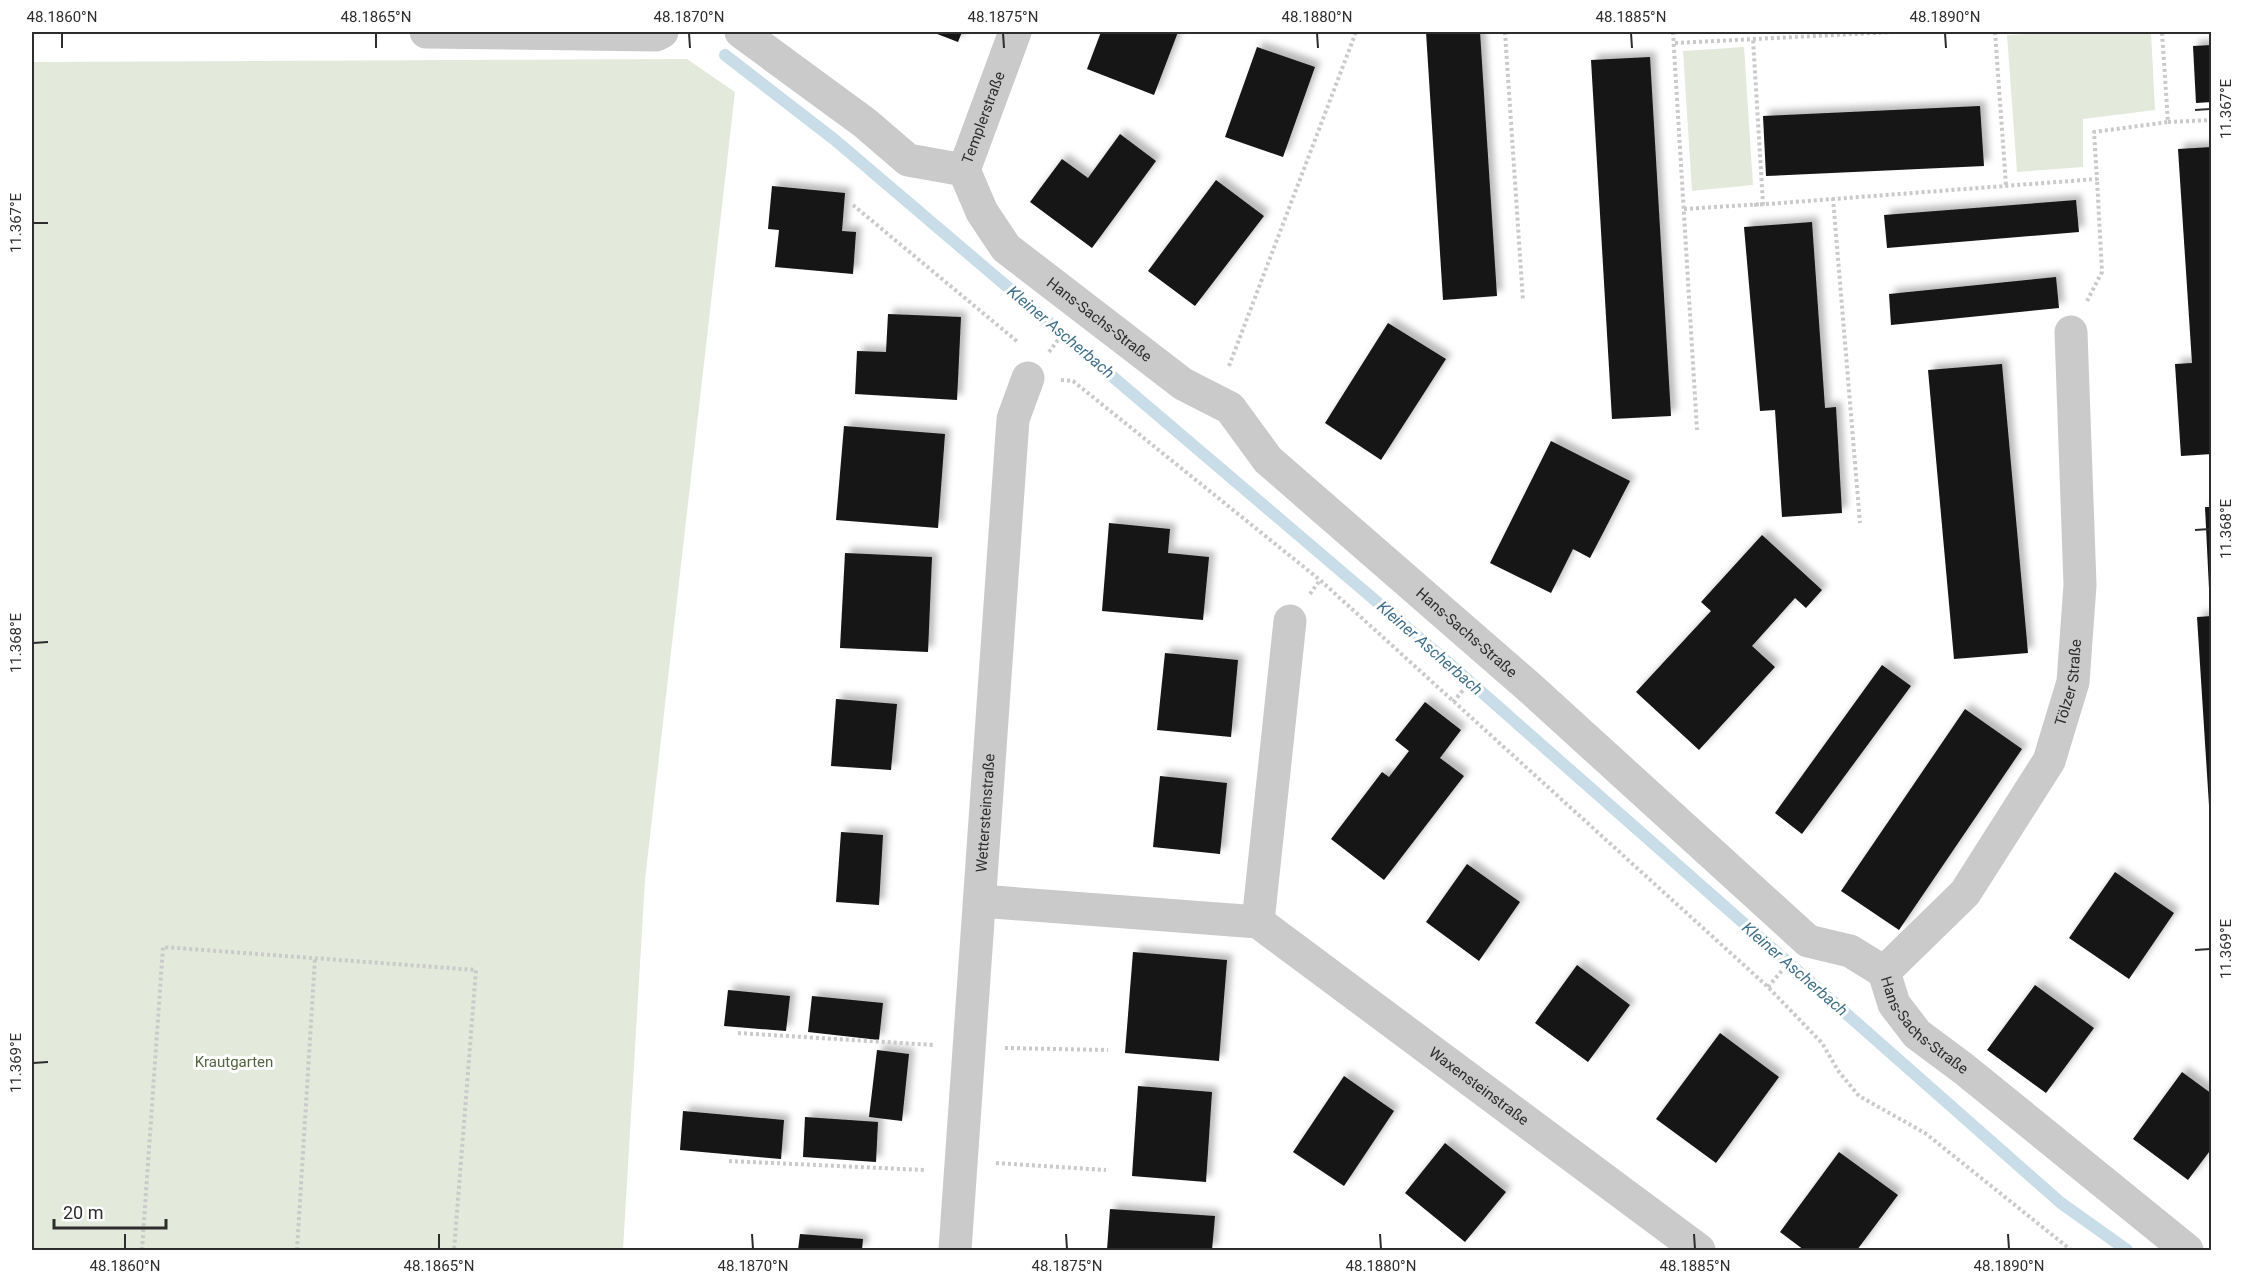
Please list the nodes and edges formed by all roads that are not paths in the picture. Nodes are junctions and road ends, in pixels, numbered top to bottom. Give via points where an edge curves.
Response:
1 (426, 32) edge
2 (662, 32) edge
3 (741, 32) edge
4 (1015, 32) edge
5 (964, 170) junction
6 (2071, 332) road end
7 (1028, 378) road end
8 (1290, 621) dead end
9 (980, 901) junction
10 (1258, 922) junction
11 (1884, 972) junction
12 (955, 1251) edge
13 (1699, 1251) edge
14 (2187, 1251) edge

1 - 2 street
3 - 5 street via 865,123 908,160
4 - 5 street, Templerstraße
5 - 11 street, Hans-Sachs-Straße via 982,212 1006,248 1183,384 1230,408 1268,460 1529,687 1808,941 1850,951
6 - 11 street, Tölzer Straße via 2080,585 2073,682 2049,761 1965,893
7 - 9 street, Wettersteinstraße via 1013,419
8 - 10 street
9 - 10 street
9 - 12 street, Wettersteinstraße
10 - 13 street, Waxensteinstraße
11 - 14 street, Hans-Sachs-Straße via 1894,1004 1917,1034

